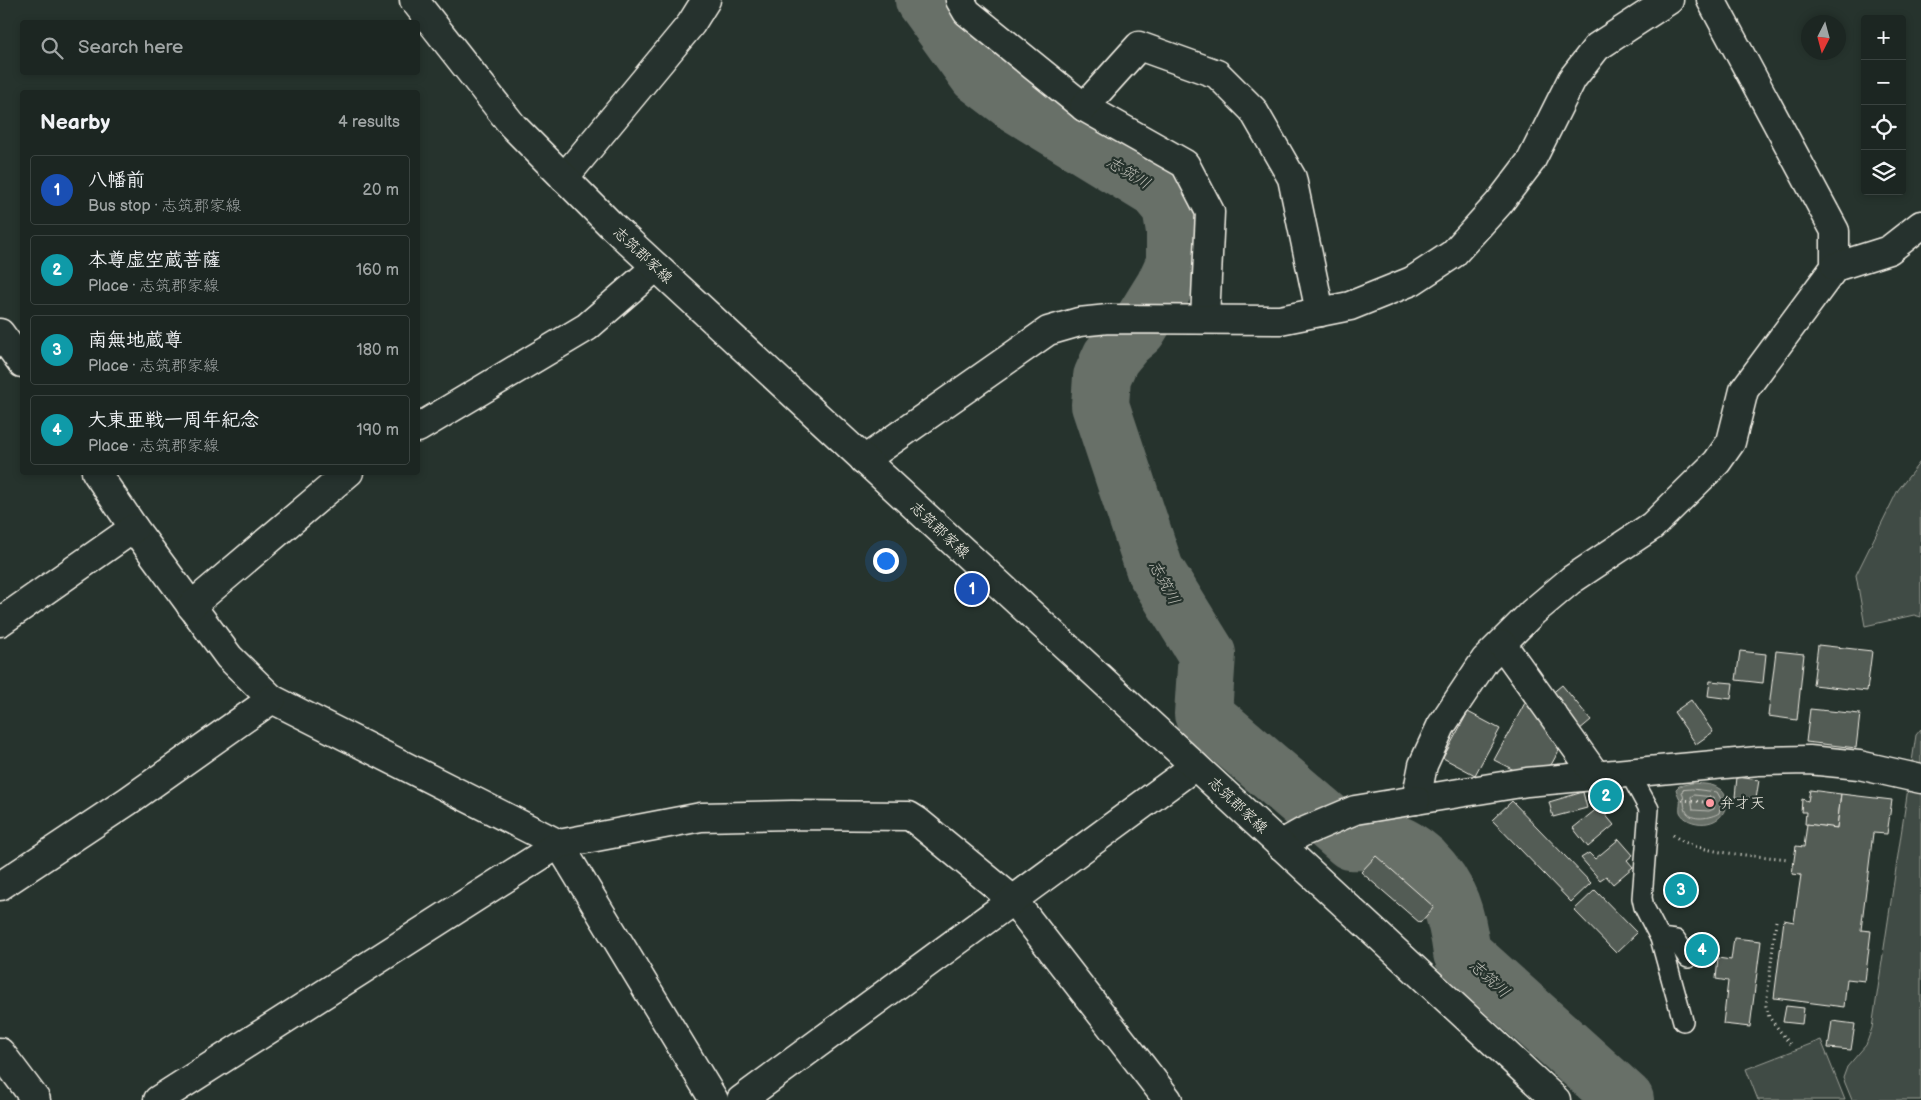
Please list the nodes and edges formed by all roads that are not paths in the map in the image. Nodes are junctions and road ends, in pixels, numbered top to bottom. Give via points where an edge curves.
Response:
1 (414, 0) edge
2 (706, 0) edge
3 (960, 0) edge
4 (1669, 0) edge
5 (1711, 0) edge
6 (1084, 107) junction
7 (564, 178) junction
8 (1921, 225) edge
9 (656, 267) junction
10 (1834, 267) junction
11 (1320, 312) junction
12 (1205, 319) junction
13 (0, 333) edge
14 (20, 360) edge
15 (420, 427) edge
16 (864, 460) junction
17 (98, 475) edge
18 (345, 475) edge
19 (134, 528) junction
20 (191, 606) junction
21 (0, 622) edge
22 (1502, 644) junction
23 (272, 699) junction
24 (1195, 766) junction
25 (1630, 774) junction
26 (1597, 777) junction
27 (1921, 779) edge
28 (1416, 800) junction
29 (1291, 838) junction
30 (559, 844) junction
31 (0, 886) edge
32 (1013, 900) junction
33 (1660, 938) junction
34 (1688, 958) dead end
35 (1683, 1021) dead end
36 (3, 1062) edge
37 (36, 1100) edge
38 (158, 1100) edge
39 (714, 1100) edge
40 (741, 1100) edge
41 (1168, 1100) edge
42 (1556, 1100) edge

1 - 7 street, 志筑郡家線 via 513,126
2 - 7 street via 691,24
3 - 6 street via 967,12
4 - 11 street via 1597,47 1572,79 1531,161 1453,254 1412,281 1350,306
5 - 10 street via 1835,231
6 - 11 street via 1139,46 1218,74 1253,110 1292,178
6 - 12 street via 1186,164 1210,212
7 - 9 street, 志筑郡家線
8 - 10 street via 1889,250
9 - 15 street via 587,327
9 - 16 street, 志筑郡家線
10 - 22 street via 1744,390 1731,442 1716,462 1652,526 1571,580
11 - 12 street via 1280,320
12 - 16 street via 1108,319 1080,322 1048,331
13 - 14 street
16 - 24 street, 志筑郡家線
17 - 19 street
18 - 20 street
19 - 20 street
19 - 21 street
20 - 23 street via 229,658
22 - 26 street
22 - 28 street via 1485,660 1441,726 1423,765
23 - 30 street
23 - 31 street
24 - 29 street, 志筑郡家線
24 - 32 street
25 - 26 street
25 - 27 street via 1758,761 1809,760 1859,765
25 - 33 lane via 1649,809 1642,898
26 - 28 street via 1527,782
28 - 29 street via 1355,810
29 - 42 street, 志筑郡家線
30 - 32 street via 701,817 792,814 909,816
30 - 38 street
30 - 39 street
32 - 40 street
32 - 41 street
33 - 34 lane via 1676,940
33 - 35 lane
36 - 37 street

